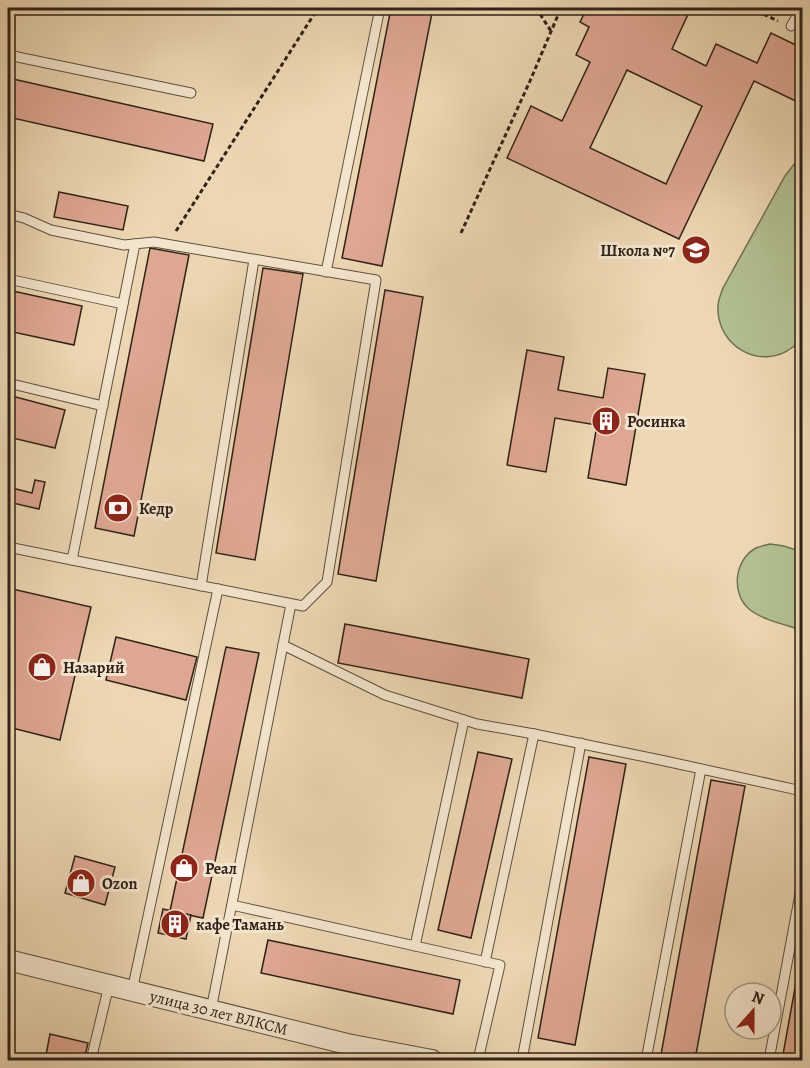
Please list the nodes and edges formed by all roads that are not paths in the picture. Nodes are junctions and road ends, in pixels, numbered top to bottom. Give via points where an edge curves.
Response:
1 (380, 8) edge
2 (802, 8) edge
3 (790, 26) road end
4 (8, 55) edge
5 (191, 93) dead end
6 (8, 214) edge
7 (135, 244) junction
8 (254, 260) junction
9 (326, 272) junction
10 (8, 279) edge
11 (123, 304) junction
12 (8, 383) edge
13 (103, 406) junction
14 (8, 547) edge
15 (72, 560) junction
16 (201, 586) junction
17 (218, 589) junction
18 (291, 604) junction
19 (283, 645) junction
20 (464, 720) junction
21 (534, 734) junction
22 (581, 743) junction
23 (701, 769) junction
24 (802, 791) edge
25 (802, 883) edge
26 (232, 905) junction
27 (415, 946) junction
28 (8, 960) edge
29 (484, 962) junction
30 (109, 985) junction
31 (132, 990) junction
32 (211, 1010) junction
33 (91, 1060) edge
34 (432, 1060) edge
35 (478, 1060) edge
36 (522, 1060) edge
37 (646, 1060) edge
38 (769, 1060) edge

1 - 9 lane
2 - 3 lane
4 - 5 lane
6 - 7 lane via 51,230 124,246
7 - 8 lane via 154,242
7 - 11 lane
8 - 9 lane
8 - 16 lane
9 - 18 lane via 376,280 327,582 303,606
10 - 11 lane
11 - 13 lane
12 - 13 lane
13 - 15 lane
14 - 15 lane
15 - 16 lane
16 - 17 lane
17 - 18 lane
17 - 31 lane
18 - 19 lane
19 - 20 lane via 385,695
19 - 26 lane
20 - 21 lane
20 - 27 lane
21 - 22 lane
21 - 29 lane
22 - 23 lane
22 - 36 lane
23 - 24 lane
23 - 37 lane
25 - 38 lane
26 - 27 lane
26 - 32 lane
27 - 29 lane
28 - 30 street, улица 30 лет ВЛКСМ
29 - 35 lane via 500,965
30 - 31 street, улица 30 лет ВЛКСМ
30 - 33 lane
31 - 32 street, улица 30 лет ВЛКСМ
32 - 34 street, улица 30 лет ВЛКСМ via 347,1044

